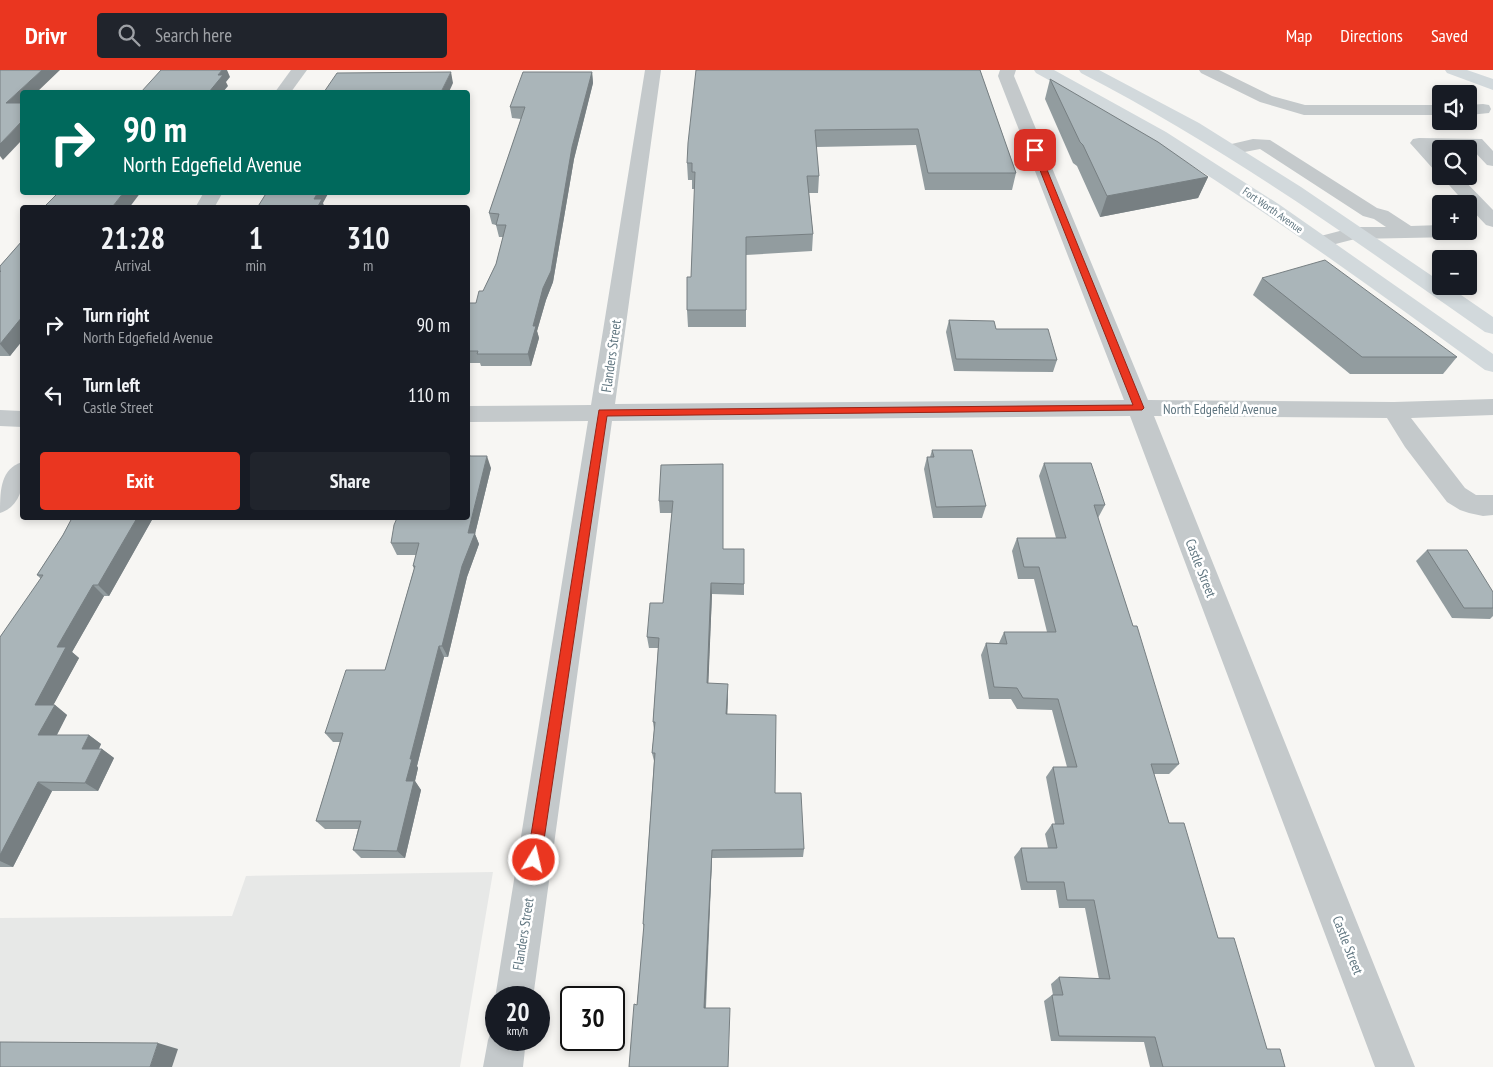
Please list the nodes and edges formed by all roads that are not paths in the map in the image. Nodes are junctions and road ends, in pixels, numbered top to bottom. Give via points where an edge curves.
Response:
1 (299, 70) edge
2 (653, 70) edge
3 (1008, 70) edge
4 (1042, 70) edge
5 (1087, 70) edge
6 (1207, 70) edge
7 (1453, 70) edge
8 (1493, 85) edge
9 (284, 90) edge
10 (1432, 110) edge
11 (1432, 143) edge
12 (1477, 145) edge
13 (1230, 150) junction
14 (1432, 157) edge
15 (1493, 161) edge
16 (1328, 185) junction
17 (1459, 185) edge
18 (1297, 194) junction
19 (1493, 221) edge
20 (1432, 231) edge
21 (1477, 231) edge
22 (1493, 231) edge
23 (1407, 232) junction
24 (1355, 233) junction
25 (1320, 242) junction
26 (1493, 327) edge
27 (1493, 365) edge
28 (1493, 407) edge
29 (1139, 408) junction
30 (1394, 410) junction
31 (602, 413) junction
32 (470, 414) edge
33 (0, 418) edge
34 (20, 418) edge
35 (20, 473) edge
36 (0, 504) edge
37 (1493, 505) edge
38 (516, 986) edge
39 (505, 1051) edge
40 (503, 1067) edge
41 (1395, 1067) edge

1 - 9 street
2 - 31 street, Flanders Street
3 - 29 street, Castle Street via 1006,76
4 - 25 main road, Fort Worth Avenue via 1148,127
5 - 13 main road, Fort Worth Avenue
6 - 10 street via 1266,99 1304,110
7 - 8 main road
11 - 14 street via 1419,143
12 - 15 street
13 - 16 street via 1264,144
13 - 18 main road, Fort Worth Avenue
16 - 18 street
16 - 23 street
17 - 19 street
18 - 24 main road, Fort Worth Avenue
20 - 23 street
21 - 22 street
23 - 24 street
24 - 25 street
24 - 26 main road, Fort Worth Avenue
25 - 27 main road, Fort Worth Avenue
28 - 30 street, North Edgefield Avenue
29 - 30 street, North Edgefield Avenue
29 - 31 street, North Edgefield Avenue
29 - 41 street, Castle Street
30 - 37 street via 1456,495 1468,503
31 - 32 street, North Edgefield Avenue
31 - 38 street, Flanders Street
33 - 34 street
35 - 36 street
39 - 40 street

